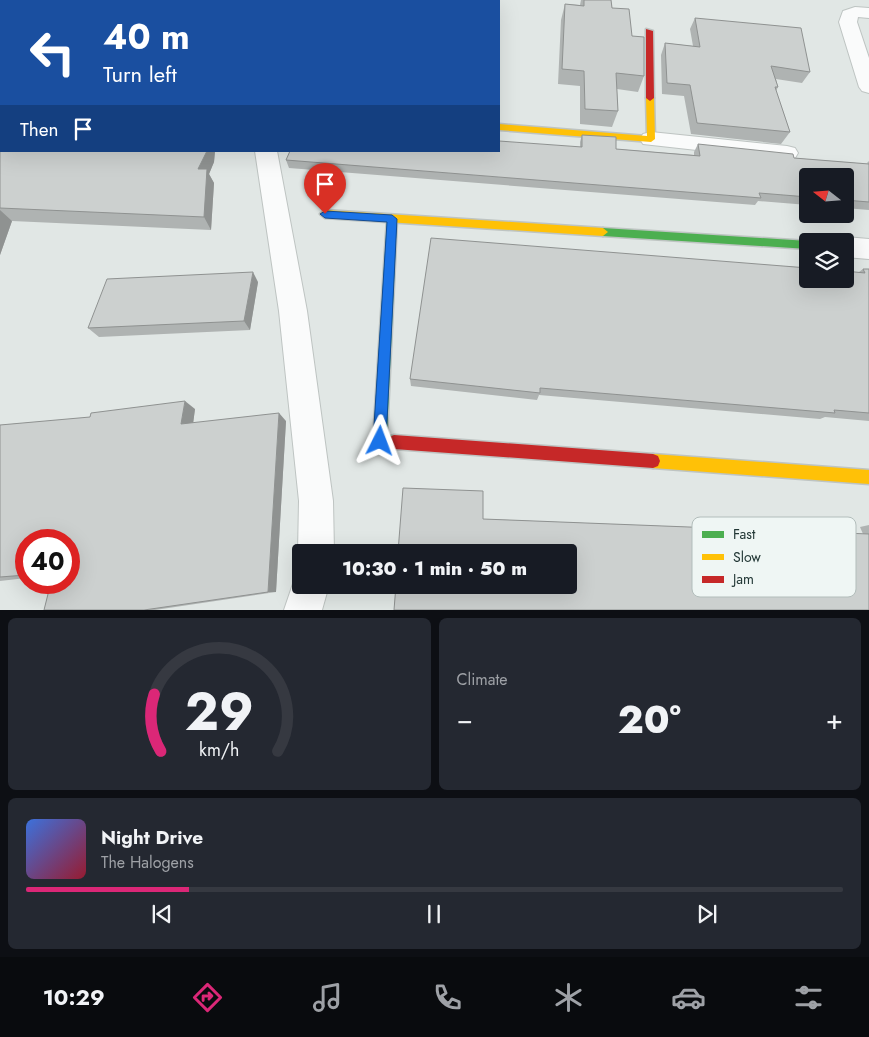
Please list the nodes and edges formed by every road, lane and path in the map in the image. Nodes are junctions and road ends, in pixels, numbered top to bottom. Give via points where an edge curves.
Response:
1 (869, 13) edge
2 (650, 31) dead end
3 (869, 87) edge
4 (500, 127) edge
5 (652, 139) junction
6 (266, 152) edge
7 (788, 153) edge
8 (325, 214) dead end
9 (392, 219) junction
10 (799, 244) edge
11 (854, 247) edge
12 (869, 248) edge
13 (869, 477) edge
14 (316, 544) edge
15 (307, 594) edge
16 (303, 610) edge

1 - 3 street via 855,12 849,15 848,22
2 - 5 street
4 - 5 street
5 - 7 street
6 - 14 street via 292,311 316,501
8 - 9 street
9 - 10 street
9 - 13 street via 380,441
11 - 12 street
15 - 16 street

